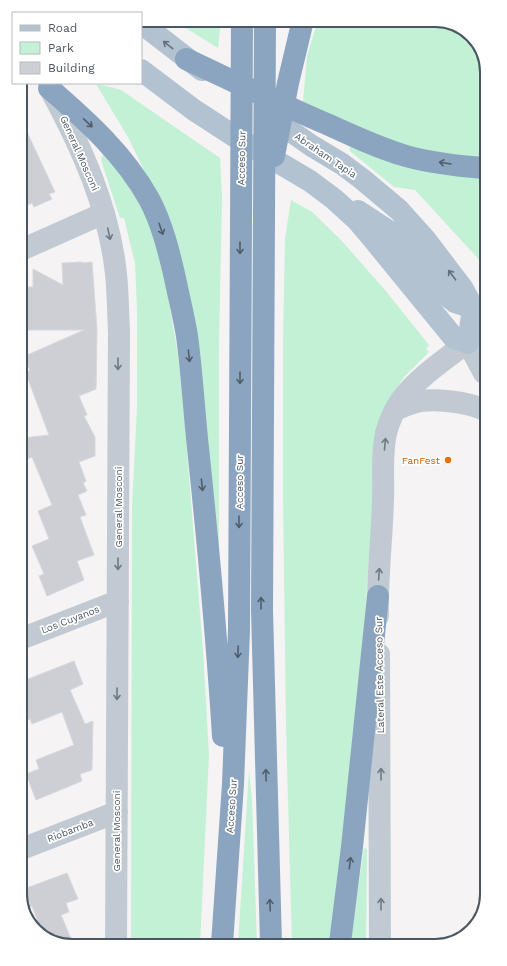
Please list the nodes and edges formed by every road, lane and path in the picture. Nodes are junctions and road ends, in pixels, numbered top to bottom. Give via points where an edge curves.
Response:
1 (146, 27) edge
2 (242, 27) edge
3 (265, 27) edge
4 (301, 27) edge
5 (186, 59) junction
6 (142, 71) edge
7 (47, 85) edge
8 (480, 167) edge
9 (334, 198) junction
10 (264, 202) junction
11 (104, 213) junction
12 (27, 247) edge
13 (479, 308) edge
14 (480, 332) edge
15 (468, 343) junction
16 (480, 366) edge
17 (480, 408) edge
18 (395, 410) junction
19 (378, 596) junction
20 (118, 601) junction
21 (27, 636) edge
22 (117, 812) junction
23 (230, 834) junction
24 (27, 847) edge
25 (116, 939) edge
26 (222, 939) edge
27 (271, 939) edge
28 (340, 939) edge
29 (380, 939) edge

5 -> 1 main road, Abraham Tapia
2 -> 23 highway, Acceso Sur via 239,630
3 - 10 highway
4 - 10 highway
8 -> 5 highway via 427,160 386,149 305,115
13 -> 5 main road, Abraham Tapia via 399,210 342,164
6 - 9 main road via 194,110 310,180
7 - 11 street, General Mosconi via 91,172
7 -> 23 highway via 99,133 122,159 149,200 171,262 187,336 195,407 220,687
9 - 13 main road via 390,232 455,302
9 - 15 main road via 356,219 454,338
27 -> 10 highway via 262,610
11 - 12 street
11 -> 20 street, General Mosconi via 116,273 118,301
13 - 15 main road
14 - 15 street, Lateral Este Acceso Sur
15 - 16 street
15 - 18 street, Lateral Este Acceso Sur via 426,375 402,399
17 - 18 street via 450,401 414,402
19 -> 18 street, Lateral Este Acceso Sur via 385,438
28 -> 19 highway
29 -> 19 street, Lateral Este Acceso Sur via 381,755
20 - 21 street, Los Cuyanos
20 -> 22 street, General Mosconi
22 - 24 street, Riobamba
22 - 25 street, General Mosconi
23 - 26 highway, Acceso Sur

